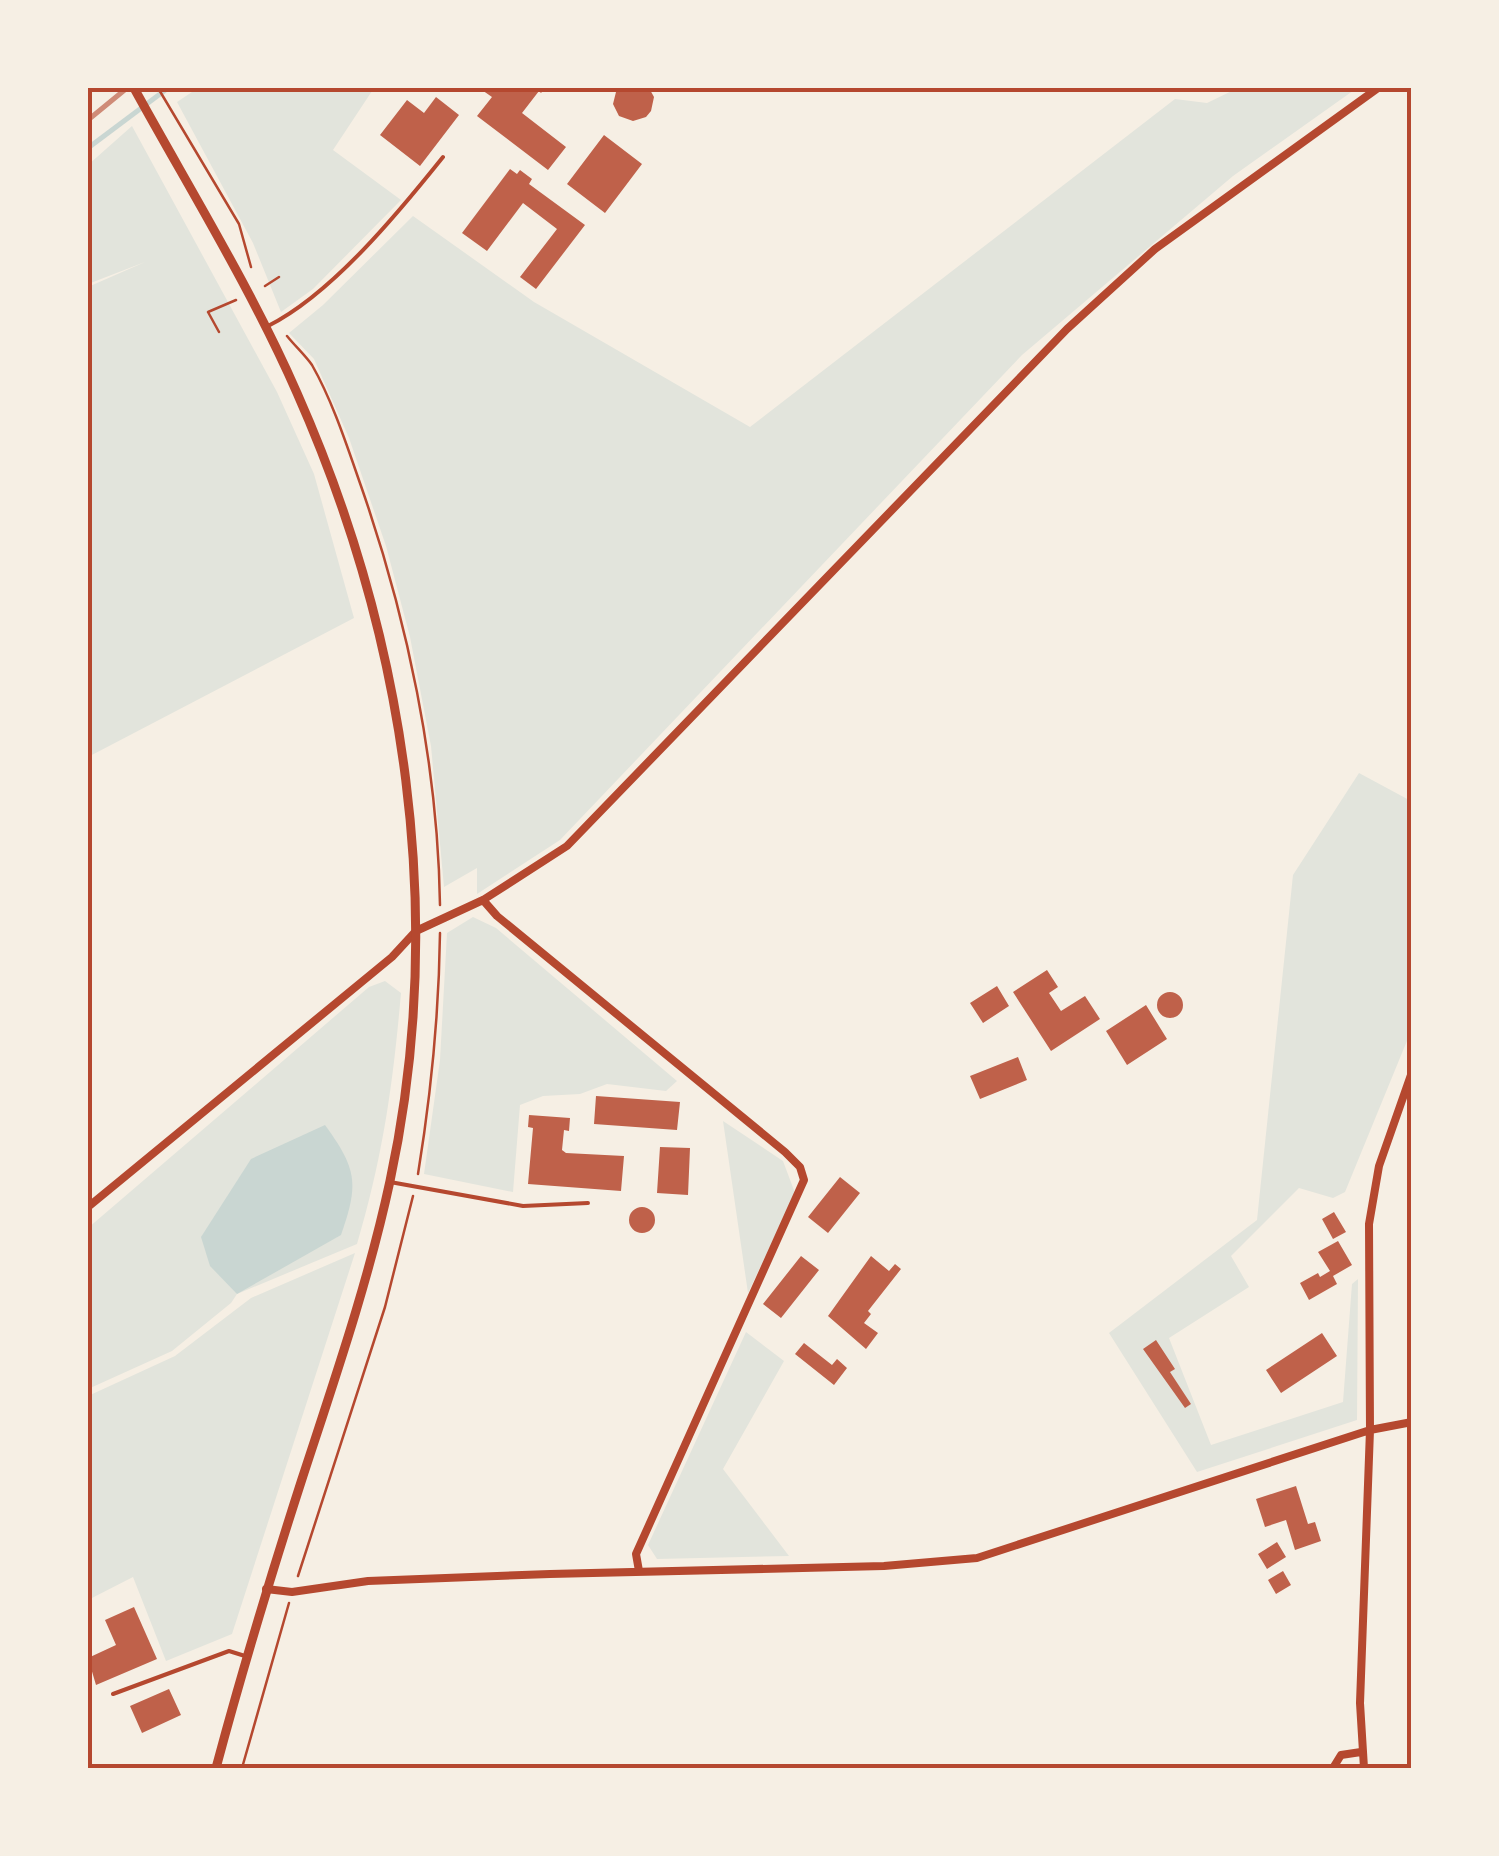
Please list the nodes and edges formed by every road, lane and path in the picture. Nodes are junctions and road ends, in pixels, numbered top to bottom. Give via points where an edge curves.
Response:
1 (134, 88) edge
2 (158, 88) edge
3 (1378, 88) edge
4 (443, 157) dead end
5 (279, 277) dead end
6 (265, 286) dead end
7 (264, 294) dead end
8 (236, 300) dead end
9 (278, 320) junction
10 (265, 327) junction
11 (219, 332) dead end
12 (483, 900) junction
13 (440, 921) junction
14 (416, 932) junction
15 (1412, 1072) edge
16 (390, 1182) junction
17 (416, 1186) junction
18 (588, 1204) dead end
19 (88, 1207) edge
20 (1412, 1422) edge
21 (1370, 1430) junction
22 (640, 1571) junction
23 (266, 1589) junction
24 (292, 1592) junction
25 (246, 1656) junction
26 (113, 1694) dead end
27 (1361, 1752) junction
28 (216, 1768) edge
29 (242, 1768) edge
30 (1334, 1768) edge
31 (1364, 1768) edge

1 - 10 street
2 - 7 path via 239,224
3 - 12 street via 1155,249 1067,329 567,846
4 - 9 lane via 316,294
5 - 6 path
8 - 11 path via 208,312
9 - 10 lane
9 - 13 path via 311,364 382,547 425,747
10 - 14 street via 334,481 376,617 406,770
12 - 13 street
12 - 22 street via 785,1152 804,1180 636,1554
13 - 14 street
13 - 17 path via 436,1022
14 - 16 street via 409,1054
14 - 19 street
15 - 21 street via 1379,1166 1369,1224
16 - 17 lane
16 - 23 street
17 - 18 lane via 523,1206
17 - 24 path via 385,1307
20 - 21 street
21 - 22 street via 977,1558
21 - 27 street
22 - 24 street via 368,1582
23 - 24 street
23 - 25 street
24 - 29 path
25 - 26 lane via 230,1651
25 - 28 street
27 - 30 street via 1341,1754
27 - 31 street

